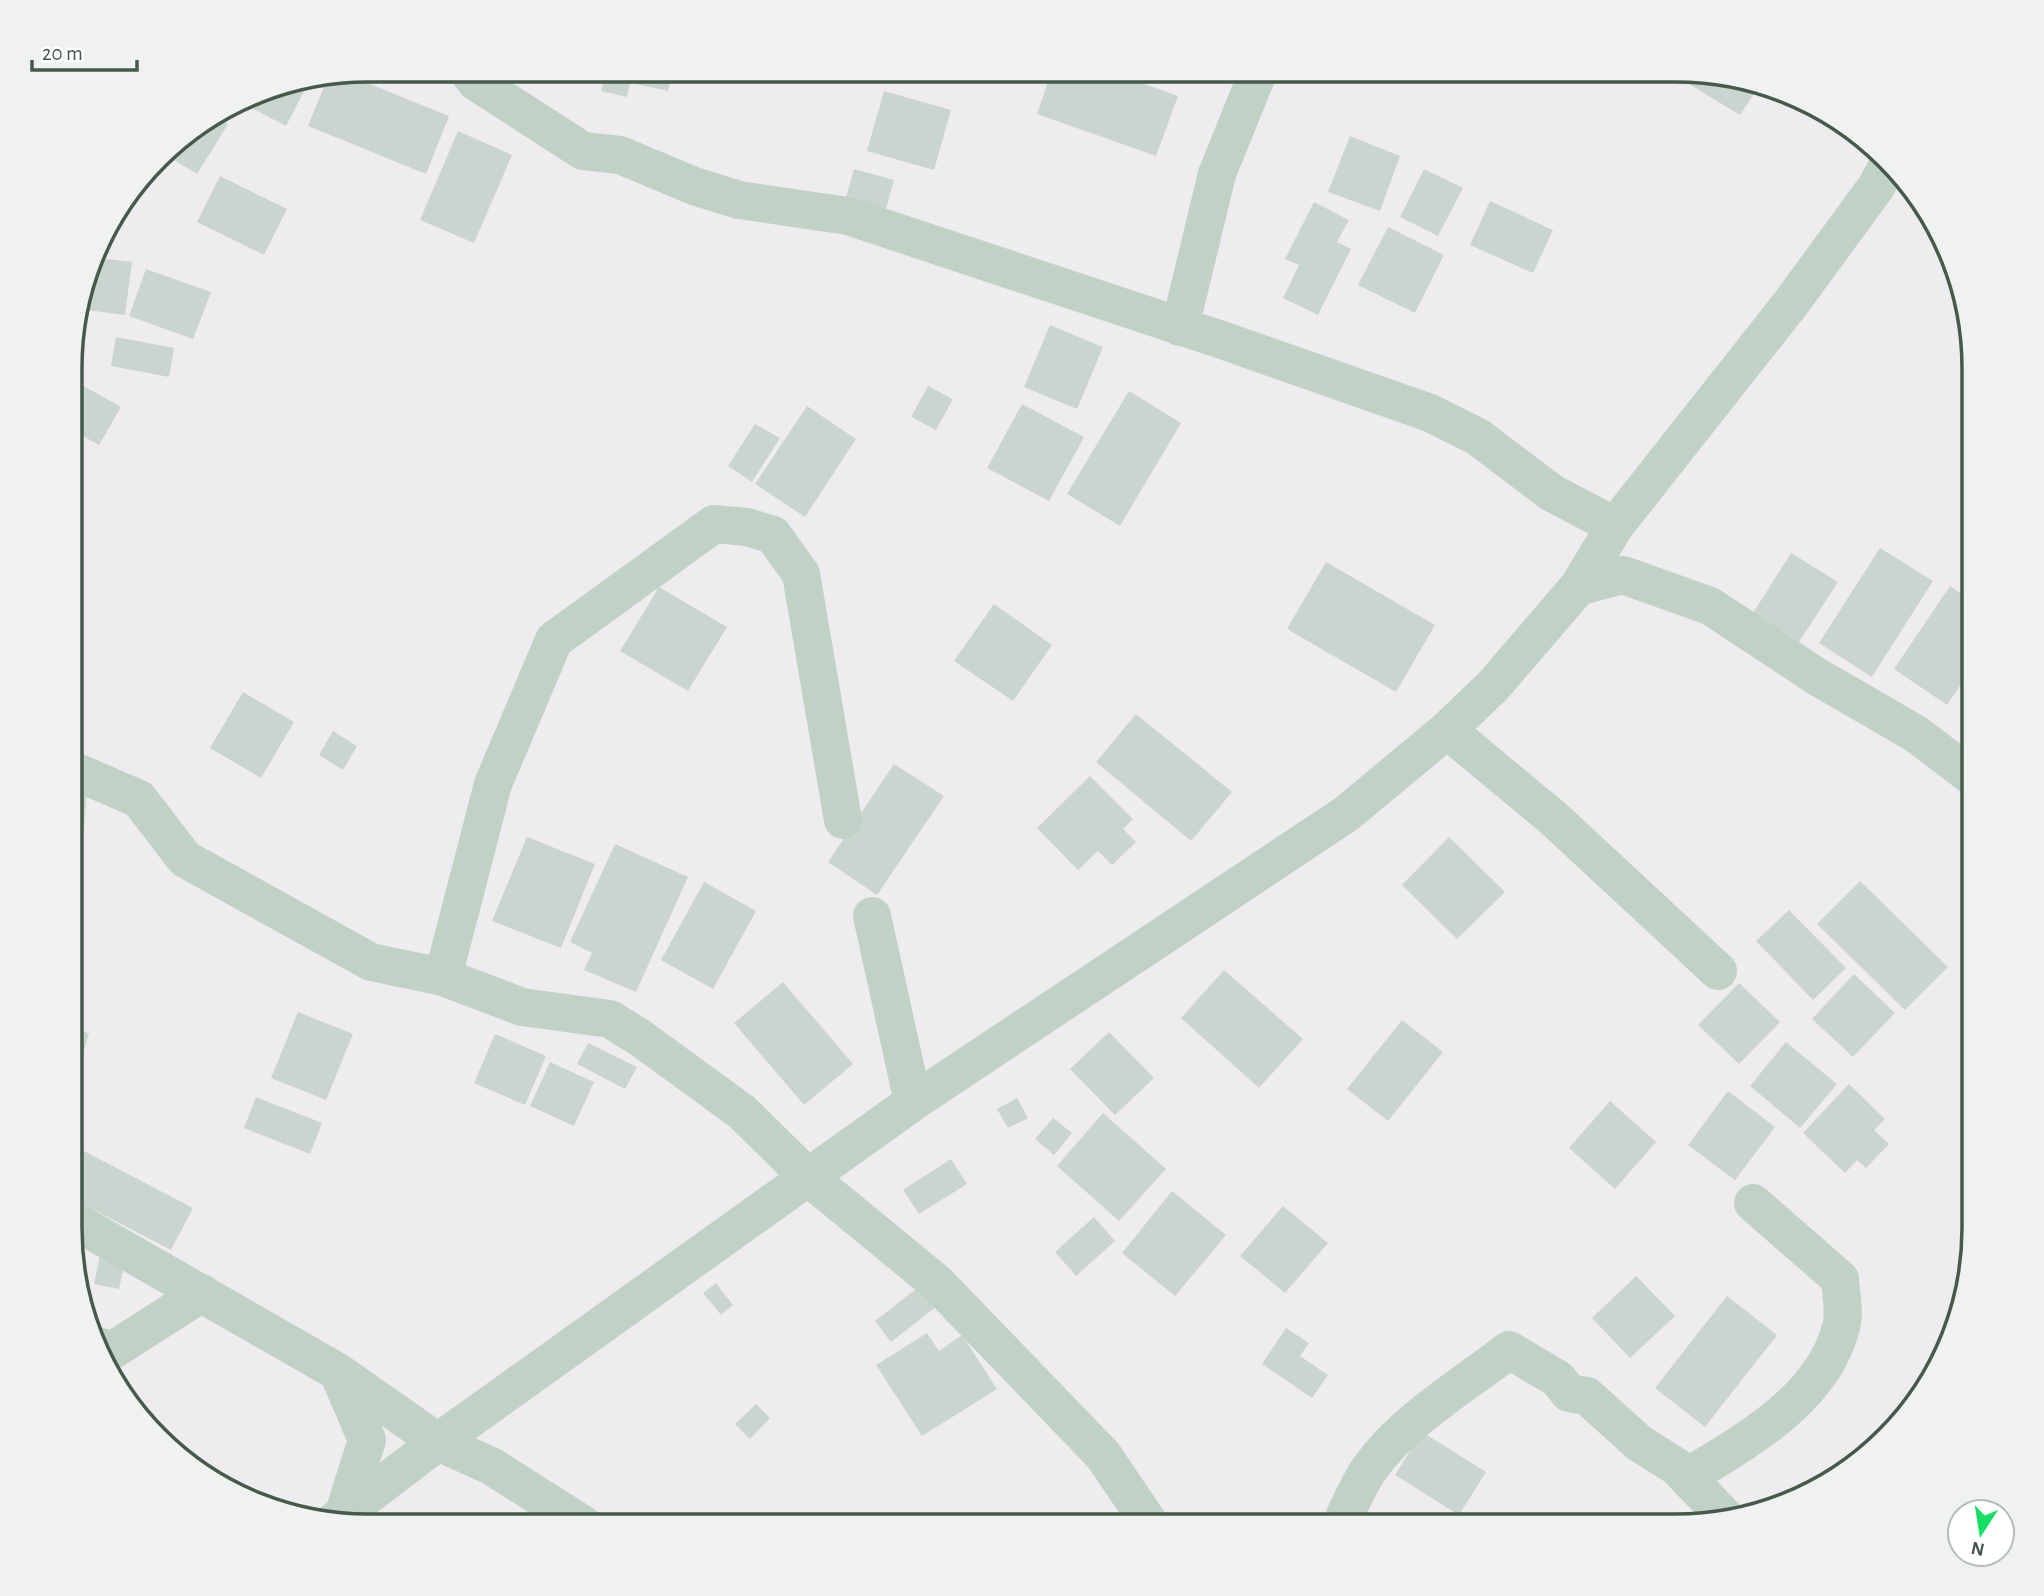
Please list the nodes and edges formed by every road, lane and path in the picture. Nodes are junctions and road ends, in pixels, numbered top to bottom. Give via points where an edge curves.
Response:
1 (476, 82) edge
2 (1254, 82) edge
3 (1887, 177) edge
4 (1180, 327) junction
5 (1615, 526) junction
6 (1578, 586) junction
7 (1447, 730) junction
8 (1962, 769) edge
9 (82, 774) edge
10 (842, 820) dead end
11 (872, 916) dead end
12 (1718, 971) dead end
13 (443, 977) junction
14 (913, 1101) junction
15 (808, 1177) junction
16 (1753, 1203) dead end
17 (82, 1225) edge
18 (202, 1293) junction
19 (110, 1349) edge
20 (338, 1372) junction
21 (438, 1442) junction
22 (1687, 1477) junction
23 (1718, 1510) edge
24 (340, 1512) edge
25 (344, 1512) edge
26 (566, 1514) edge
27 (1143, 1514) edge
28 (1346, 1514) edge

1 - 4 street via 583,151 620,155 739,200 848,216
2 - 4 street via 1217,174
3 - 5 street
4 - 5 street via 1430,413 1478,436 1552,493
5 - 6 street
6 - 7 street via 1493,686
6 - 8 street via 1623,575 1710,606 1816,676 1916,734
7 - 12 street via 1552,817
7 - 14 street via 1346,814
9 - 13 street via 139,799 185,859 329,942 371,962
10 - 13 street via 801,574 773,535 714,524 554,640 493,784
11 - 14 street
13 - 15 street via 522,1007 610,1018 742,1112
14 - 15 street
15 - 21 street
15 - 27 street via 937,1283 1102,1455
16 - 22 street via 1840,1279 1842,1326 1815,1381 1759,1433
17 - 18 street
18 - 19 street
18 - 20 street
20 - 21 street
20 - 24 street via 367,1440
21 - 25 street
21 - 26 street via 491,1466
22 - 23 street
22 - 28 street via 1639,1443 1587,1396 1569,1392 1559,1379 1509,1350 1446,1400 1424,1410 1370,1468

